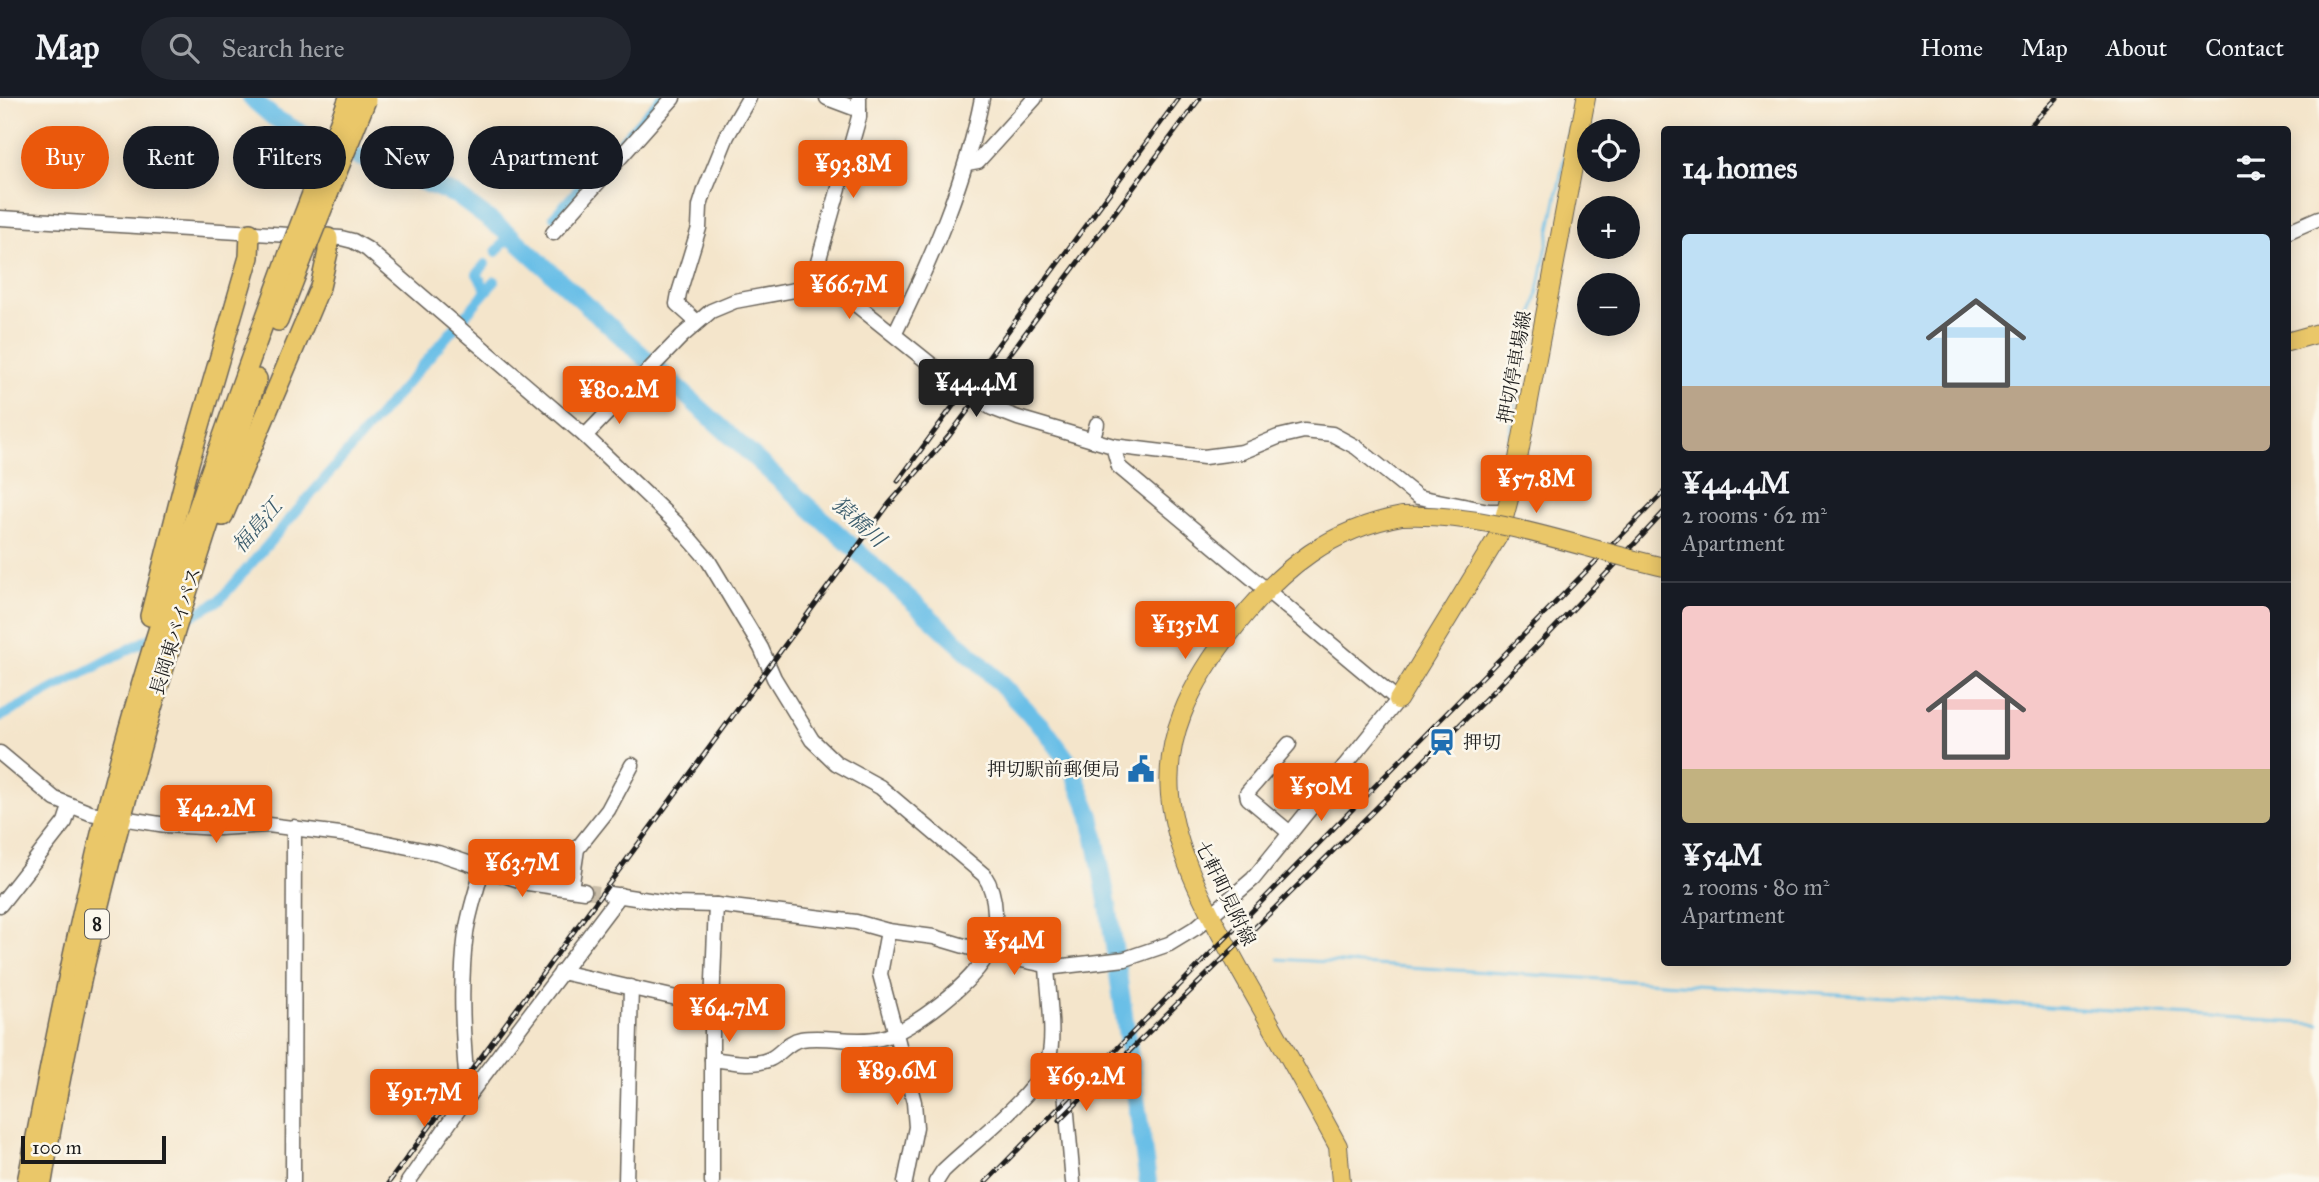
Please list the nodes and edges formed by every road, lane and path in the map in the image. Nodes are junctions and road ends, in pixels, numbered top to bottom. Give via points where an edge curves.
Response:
1 (673, 98) edge
2 (749, 98) edge
3 (827, 98) edge
4 (982, 98) edge
5 (1035, 98) edge
6 (1587, 98) edge
7 (360, 99) edge
8 (859, 104) edge
9 (967, 163) junction
10 (0, 218) edge
11 (2319, 218) edge
12 (2291, 230) edge
13 (250, 233) junction
14 (553, 233) dead end
15 (328, 238) junction
16 (295, 258) junction
17 (811, 287) junction
18 (697, 322) junction
19 (2319, 333) edge
20 (895, 334) junction
21 (2291, 341) edge
22 (1097, 424) dead end
23 (585, 436) junction
24 (1092, 440) junction
25 (1113, 446) junction
26 (1507, 511) junction
27 (1661, 566) edge
28 (1266, 587) junction
29 (192, 589) junction
30 (160, 605) junction
31 (153, 673) junction
32 (1398, 700) junction
33 (1289, 744) dead end
34 (2, 757) edge
35 (128, 762) junction
36 (632, 765) dead end
37 (70, 807) junction
38 (114, 816) junction
39 (294, 827) junction
40 (1290, 833) junction
41 (482, 869) junction
42 (0, 905) edge
43 (716, 905) junction
44 (1212, 916) junction
45 (888, 931) junction
46 (988, 953) junction
47 (1047, 966) junction
48 (561, 972) junction
49 (631, 987) junction
50 (712, 1006) junction
51 (896, 1034) junction
52 (1049, 1057) junction
53 (712, 1059) junction
54 (468, 1096) junction
55 (27, 1182) edge
56 (42, 1182) edge
57 (293, 1182) edge
58 (408, 1182) edge
59 (626, 1182) edge
60 (712, 1182) edge
61 (905, 1182) edge
62 (936, 1182) edge
63 (1073, 1182) edge
64 (1341, 1182) edge

1 - 14 street
2 - 18 street via 705,190 679,293 677,304
3 - 8 street
4 - 9 street
5 - 9 street via 978,161
6 - 26 main road, 押切停車場線
7 - 16 highway, 長岡東バイパス / 8, bridge
8 - 17 street
9 - 20 street
10 - 13 street
11 - 12 street
13 - 15 street
13 - 30 highway via 249,257 189,463
15 - 23 street via 353,241 367,249
15 - 29 highway via 320,287
16 - 29 highway, 長岡東バイパス / 8
16 - 30 highway, 長岡東バイパス / 8
17 - 18 street via 735,301
17 - 20 street via 853,302
18 - 23 street
19 - 21 main road
20 - 24 street via 985,404
22 - 24 street
23 - 46 street via 696,545 812,740 836,762 880,787 984,875 994,892
24 - 25 street
25 - 26 street via 1169,455 1223,456 1304,431 1325,433 1356,447 1418,497
25 - 28 street via 1119,467
26 - 32 main road, 押切停車場線 via 1488,554
27 - 28 main road, 七軒町見附線, bridge via 1476,520 1441,514 1402,516 1340,535 1301,558
28 - 32 street
28 - 44 main road, 七軒町見附線 via 1207,661 1184,706 1174,740 1169,779 1172,819 1183,859
29 - 31 highway
30 - 31 highway, 長岡東バイパス / 8
31 - 35 highway, 長岡東バイパス / 8
31 - 35 highway
32 - 40 street
33 - 40 street via 1247,793
34 - 37 street
35 - 38 highway, 長岡東バイパス / 8
36 - 41 street via 608,810 577,849 578,890 528,883
37 - 38 street
37 - 42 street via 65,822
38 - 39 street via 166,825
38 - 55 highway, 長岡東バイパス / 8 via 61,1006
38 - 56 highway, 長岡東バイパス / 8
39 - 41 street via 414,847
39 - 57 street
40 - 44 street via 1253,879
41 - 54 street via 464,952
43 - 45 street via 856,922
43 - 48 street via 614,894
43 - 50 street
44 - 47 street via 1154,951 1125,959
44 - 64 main road, 七軒町見附線 via 1338,1146
45 - 46 street via 934,937
45 - 51 street via 880,974
46 - 47 street
46 - 51 street via 946,998
47 - 52 street
48 - 49 street
48 - 54 street
49 - 50 street
49 - 59 street
50 - 53 street
51 - 53 street via 855,1041 801,1039 768,1061
51 - 61 street via 916,1126
52 - 62 street via 1029,1089
52 - 63 street via 1065,1091
53 - 60 street
54 - 58 street

